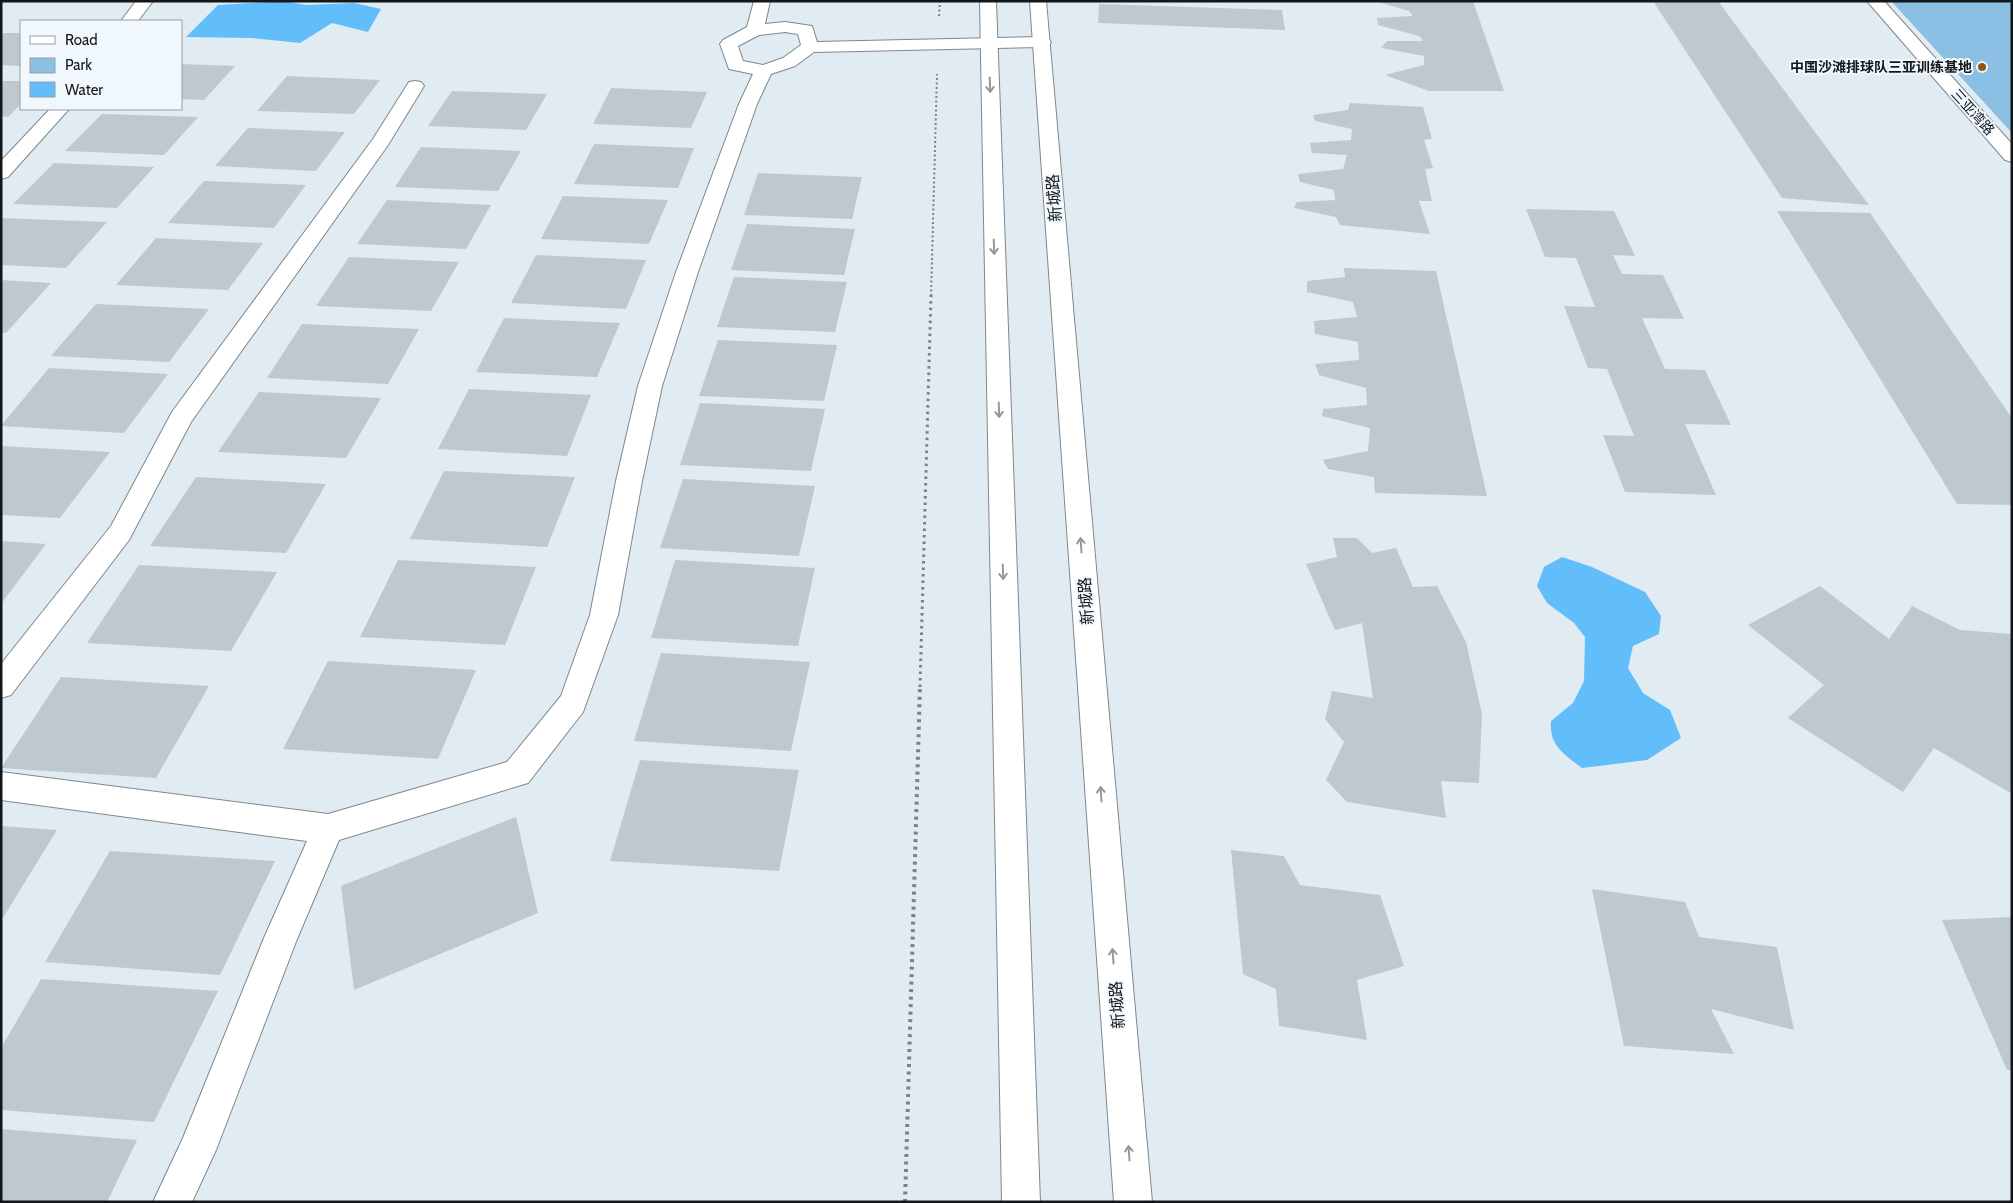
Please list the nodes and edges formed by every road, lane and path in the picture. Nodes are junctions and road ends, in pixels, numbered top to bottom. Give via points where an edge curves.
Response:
1 (145, 1) edge
2 (762, 1) edge
3 (940, 1) edge
4 (988, 1) edge
5 (1038, 1) edge
6 (1875, 1) edge
7 (130, 20) edge
8 (755, 30) junction
9 (1042, 42) junction
10 (989, 43) junction
11 (938, 44) junction
12 (810, 47) junction
13 (764, 71) junction
14 (415, 86) dead end
15 (59, 110) edge
16 (2012, 156) edge
17 (1, 172) edge
18 (1, 686) edge
19 (1, 786) edge
20 (328, 829) junction
21 (172, 1202) edge
22 (905, 1202) edge
23 (1021, 1202) edge
24 (1133, 1202) edge

1 - 7 main road
2 - 8 main road
3 - 11 path
4 - 10 main road
5 - 9 main road, 新城路
6 - 16 main road, 三亚湾路
8 - 12 main road via 785,27 806,30
8 - 13 main road via 729,44 735,65
9 - 10 main road
24 -> 9 main road, 新城路
10 - 11 main road
10 -> 23 main road
11 - 12 main road
11 - 22 path
12 - 13 main road via 789,62
13 - 20 main road via 748,104 687,272 650,386 604,615 573,703 518,773
14 - 18 main road via 381,141 181,418 120,533
15 - 17 main road
19 - 20 main road
20 - 21 main road via 197,1150

